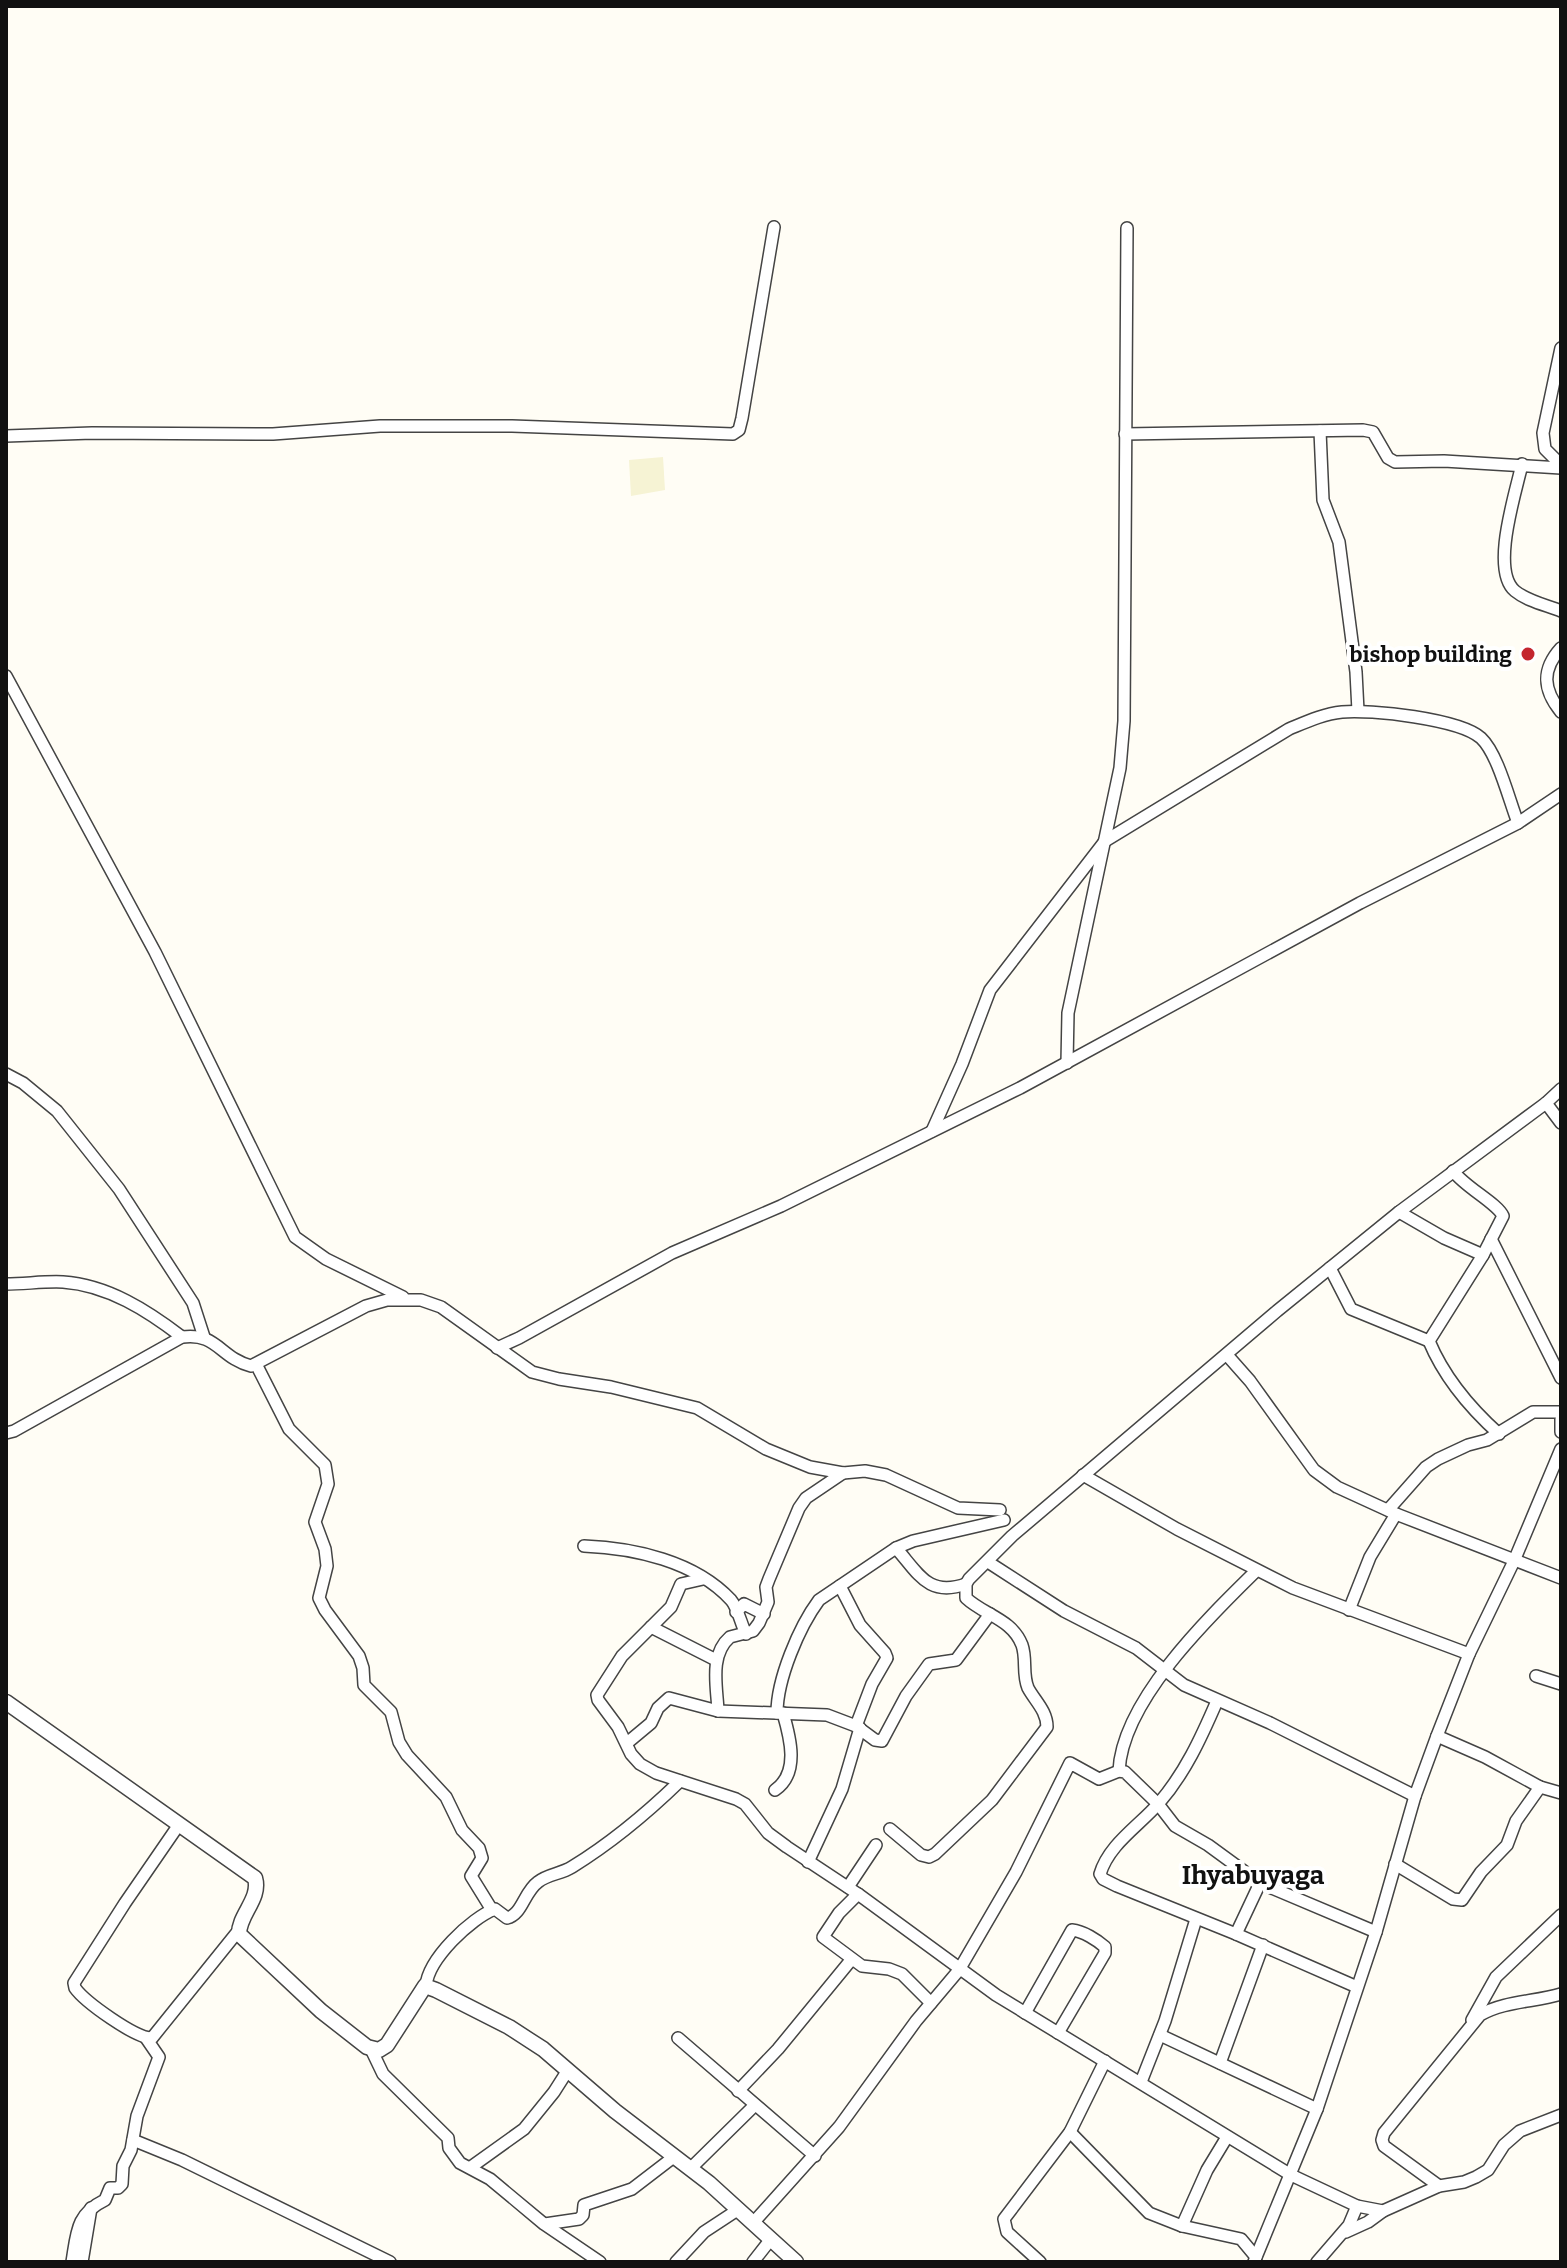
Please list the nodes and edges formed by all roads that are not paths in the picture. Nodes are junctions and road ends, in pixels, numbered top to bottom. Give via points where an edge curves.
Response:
1 (774, 227) dead end
2 (1127, 228) dead end
3 (1561, 348) edge
4 (1320, 431) junction
5 (1125, 434) junction
6 (6, 436) edge
7 (1522, 464) junction
8 (1561, 466) edge
9 (1561, 611) edge
10 (1561, 648) edge
11 (6, 676) edge
12 (1358, 711) junction
13 (1561, 712) edge
14 (1561, 794) edge
15 (1518, 823) junction
16 (1105, 841) junction
17 (1067, 1063) junction
18 (6, 1074) edge
19 (1561, 1089) edge
20 (1546, 1103) junction
21 (1561, 1123) edge
22 (932, 1131) junction
23 (1453, 1171) junction
24 (1399, 1212) junction
25 (1491, 1239) junction
26 (1483, 1255) junction
27 (1330, 1268) junction
28 (6, 1284) edge
29 (407, 1299) junction
30 (182, 1337) junction
31 (204, 1337) junction
32 (1429, 1341) junction
33 (497, 1348) junction
34 (1227, 1355) junction
35 (256, 1364) junction
36 (1561, 1378) edge
37 (1561, 1412) edge
38 (1561, 1419) edge
39 (1561, 1432) edge
40 (6, 1433) edge
41 (1499, 1434) junction
42 (1561, 1449) edge
43 (843, 1473) junction
44 (1083, 1475) junction
45 (1556, 1476) edge
46 (1392, 1512) junction
47 (584, 1546) dead end
48 (896, 1548) junction
49 (1514, 1561) junction
50 (988, 1562) junction
51 (1256, 1571) junction
52 (1561, 1578) edge
53 (703, 1579) junction
54 (966, 1584) junction
55 (840, 1586) junction
56 (1349, 1610) junction
57 (736, 1612) junction
58 (764, 1614) junction
59 (990, 1614) junction
60 (651, 1627) junction
61 (746, 1634) junction
62 (1469, 1654) junction
63 (716, 1660) junction
64 (1164, 1670) junction
65 (1536, 1676) dead end
66 (1561, 1684) edge
67 (1217, 1701) junction
68 (6, 1702) edge
69 (718, 1711) junction
70 (780, 1713) junction
71 (858, 1727) junction
72 (1437, 1736) junction
73 (627, 1743) junction
74 (1119, 1771) junction
75 (680, 1781) junction
76 (1540, 1787) junction
77 (775, 1790) dead end
78 (1561, 1793) edge
79 (1415, 1796) junction
80 (1158, 1804) junction
81 (178, 1826) junction
82 (890, 1829) dead end
83 (876, 1845) dead end
84 (808, 1862) junction
85 (1395, 1864) junction
86 (1260, 1883) junction
87 (853, 1891) junction
88 (492, 1910) junction
89 (1561, 1915) edge
90 (1196, 1919) junction
91 (239, 1930) junction
92 (1376, 1932) junction
93 (1236, 1934) junction
94 (1263, 1945) junction
95 (851, 1960) junction
96 (959, 1970) junction
97 (426, 1986) junction
98 (1357, 1987) junction
99 (1561, 1994) edge
100 (931, 2003) junction
101 (1025, 2013) junction
102 (1471, 2024) junction
103 (1058, 2033) junction
104 (1160, 2035) junction
105 (146, 2038) junction
106 (678, 2038) dead end
107 (371, 2049) junction
108 (1105, 2061) junction
109 (1220, 2063) junction
110 (568, 2070) junction
111 (1141, 2082) junction
112 (738, 2091) junction
113 (755, 2105) junction
114 (1317, 2109) junction
115 (1561, 2115) edge
116 (1070, 2132) junction
117 (1227, 2137) junction
118 (133, 2140) junction
119 (675, 2156) junction
120 (815, 2156) junction
121 (471, 2167) junction
122 (691, 2168) junction
123 (1291, 2175) junction
124 (1439, 2186) junction
125 (1357, 2206) junction
126 (91, 2207) junction
127 (739, 2209) junction
128 (1383, 2211) junction
129 (753, 2223) junction
130 (544, 2224) junction
131 (1182, 2226) junction
132 (1344, 2233) junction
133 (771, 2239) junction
134 (1255, 2260) edge
135 (72, 2262) edge
136 (82, 2262) edge
137 (390, 2262) edge
138 (600, 2262) edge
139 (676, 2262) edge
140 (753, 2262) edge
141 (796, 2262) edge
142 (1040, 2262) edge
143 (1317, 2262) edge

1 - 6 street via 742,418 733,434 380,426 273,434
2 - 5 street
3 - 8 street via 1543,433 1545,449
4 - 5 street
4 - 7 street via 1373,432 1395,462
4 - 12 street via 1323,500 1339,542
5 - 16 street via 1124,721
7 - 8 street
7 - 9 street via 1504,546 1507,580 1513,590
10 - 13 street via 1545,680
11 - 29 street via 155,952 295,1237 326,1259
12 - 15 street via 1472,733 1489,749
12 - 16 street via 1326,715 1289,729
14 - 15 street
15 - 17 street
16 - 17 street via 1068,1013
16 - 22 street via 996,979
17 - 22 street
18 - 31 street via 57,1111 119,1189 193,1303
19 - 20 street
20 - 21 street
20 - 23 street
22 - 33 street via 672,1253
23 - 24 street
23 - 25 street via 1502,1211
24 - 26 street
24 - 27 street
25 - 26 street
25 - 36 street
26 - 32 street
27 - 32 street via 1351,1309
27 - 34 street
28 - 30 street via 62,1282 101,1292 149,1312
29 - 33 street via 441,1307
29 - 35 street via 366,1306
30 - 31 street
30 - 40 street
31 - 35 street via 234,1360
32 - 41 street via 1455,1385
33 - 43 street via 532,1372 697,1408 766,1449 800,1464
34 - 44 street
34 - 46 street via 1314,1470 1337,1487
35 - 88 street via 289,1429 318,1455 328,1476 315,1522 327,1560 321,1603 359,1656 364,1685 391,1712 407,1755 446,1797 462,1830 479,1848 482,1858 471,1876
37 - 41 street via 1533,1412
38 - 39 street
41 - 46 street via 1426,1467
42 - 45 street
43 - 48 street via 886,1475 958,1508 1002,1515
43 - 58 street via 799,1508 766,1587
44 - 50 street
44 - 51 street
45 - 49 street
46 - 49 street
46 - 56 street
47 - 53 street via 664,1560
48 - 54 street via 932,1586 948,1590
48 - 55 street
49 - 52 street
49 - 62 street
50 - 54 street
50 - 64 street via 1064,1611 1136,1648
51 - 56 street
51 - 64 street
53 - 57 street via 731,1600
53 - 60 street via 681,1584 671,1607
54 - 59 street via 966,1598
55 - 70 street via 810,1612 783,1679
55 - 71 street via 860,1625 887,1658
56 - 62 street
57 - 58 street via 744,1604
57 - 61 street
58 - 61 street via 757,1628
59 - 71 street via 956,1660 932,1662 918,1676 885,1739 878,1741
59 - 82 street via 1013,1629 1023,1647 1025,1679 1046,1716 1045,1731 992,1800 935,1854 921,1855
60 - 63 street
60 - 73 street via 622,1656 597,1696
61 - 63 street via 725,1641
62 - 72 street
63 - 69 street
64 - 67 street
64 - 74 street via 1131,1727
65 - 66 street
67 - 79 street
67 - 80 street via 1193,1754
68 - 81 street
69 - 70 street
69 - 73 street via 667,1698 652,1722
70 - 71 street via 827,1715
70 - 77 street via 790,1744 789,1772
71 - 84 street via 842,1789
72 - 76 street
72 - 79 street
73 - 75 street via 640,1764
74 - 80 street
74 - 96 street via 1099,1779 1068,1765 1010,1883
75 - 84 street via 745,1804 768,1833
75 - 88 street via 577,1863 536,1883 513,1917
76 - 78 street
76 - 85 street via 1516,1821 1507,1845 1462,1900
79 - 85 street
80 - 86 street via 1175,1826
80 - 90 street via 1121,1840 1100,1874
81 - 91 street via 255,1878 256,1891
81 - 105 street via 74,1983 77,1992
83 - 87 street
84 - 87 street
85 - 92 street
86 - 92 street
86 - 93 street
87 - 95 street via 823,1937
87 - 96 street
88 - 97 street via 449,1946 429,1970
89 - 102 street via 1496,1977
90 - 93 street
90 - 104 street
91 - 105 street via 155,2036
91 - 107 street via 297,1990
92 - 98 street
93 - 94 street
94 - 98 street
94 - 109 street
95 - 100 street via 896,1971
95 - 112 street
96 - 100 street
96 - 101 street
97 - 107 street via 387,2045
97 - 110 street via 509,2027
98 - 114 street
99 - 102 street via 1493,2008
100 - 120 street
101 - 103 street
101 - 103 street via 1072,1930 1101,1944 1105,1953
102 - 124 street via 1382,2138 1384,2146
103 - 108 street
104 - 109 street
104 - 111 street
105 - 118 street via 159,2057
106 - 112 street
107 - 121 street via 383,2074 445,2134 460,2163
108 - 111 street
108 - 116 street
109 - 114 street
110 - 119 street
110 - 121 street via 524,2129
111 - 117 street
112 - 113 street
113 - 120 street
113 - 122 street
114 - 123 street
115 - 124 street via 1520,2131 1476,2177
116 - 131 street via 1149,2213
116 - 142 street via 1004,2219 1007,2232
117 - 123 street
117 - 131 street
118 - 126 street via 121,2186 110,2187 105,2200
118 - 137 street
119 - 122 street
119 - 130 street via 632,2189 584,2205 579,2219
120 - 129 street
121 - 130 street
122 - 127 street
123 - 125 street
123 - 134 street
124 - 128 street
125 - 128 street
125 - 132 street
126 - 135 street via 80,2221
126 - 136 street
127 - 129 street
127 - 139 street via 704,2232
128 - 132 street
129 - 133 street
130 - 138 street
131 - 134 street via 1241,2239
132 - 143 street
133 - 140 street
133 - 141 street

